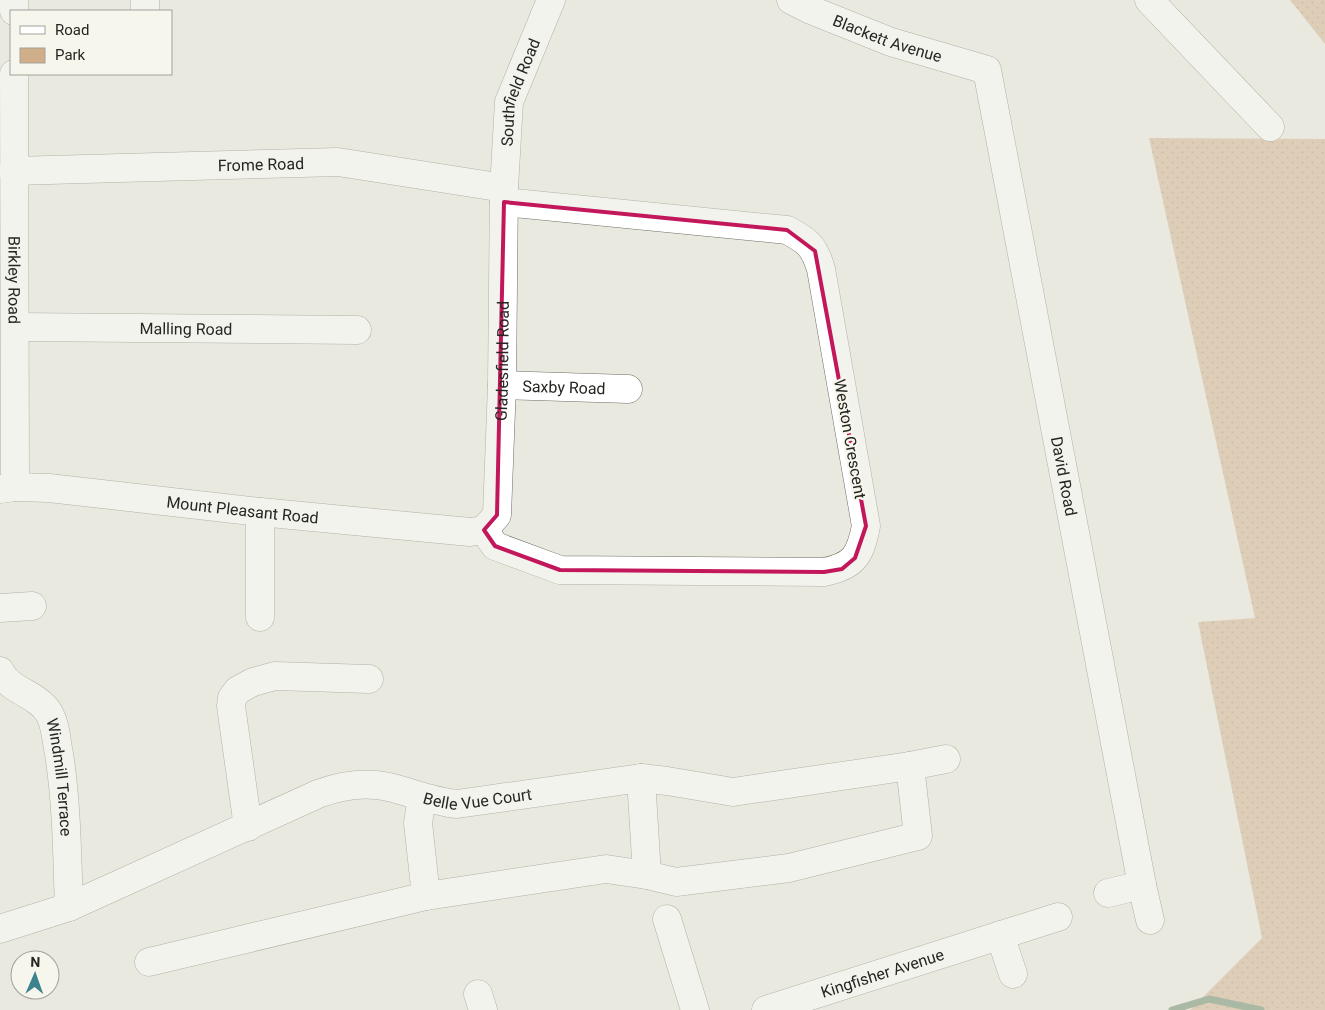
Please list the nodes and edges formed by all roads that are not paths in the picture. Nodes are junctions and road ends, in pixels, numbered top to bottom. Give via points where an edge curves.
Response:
1 (551, 0) edge
2 (791, 0) edge
3 (1149, 0) edge
4 (987, 70) joint
5 (14, 75) edge
6 (1270, 127) dead end
7 (14, 171) junction
8 (504, 195) junction
9 (7, 233) edge
10 (15, 327) junction
11 (357, 330) dead end
12 (502, 386) junction
13 (628, 389) dead end
14 (8, 488) edge
15 (260, 512) junction
16 (484, 530) junction
17 (32, 606) dead end
18 (0, 608) edge
19 (260, 617) dead end
20 (0, 671) edge
21 (369, 679) dead end
22 (946, 758) dead end
23 (910, 766) junction
24 (641, 778) junction
25 (422, 797) junction
26 (248, 827) junction
27 (647, 875) junction
28 (1142, 885) junction
29 (1108, 893) dead end
30 (426, 896) junction
31 (69, 907) junction
32 (1058, 917) dead end
33 (667, 919) dead end
34 (1150, 920) dead end
35 (0, 929) edge
36 (1000, 935) junction
37 (149, 962) dead end
38 (1013, 974) dead end
39 (695, 1010) edge
40 (766, 1010) edge

1 - 8 street, Southfield Road via 509,102
2 - 4 street, Blackett Avenue via 891,42
3 - 6 street
4 - 28 street, David Road
5 - 7 street, Birkley Road
7 - 8 street, Frome Road via 338,162
7 - 9 street, Birkley Road
8 - 12 street, Gladesfield Road
8 - 16 street, Weston Crescent via 787,230 802,238 815,251 821,269 866,526 855,558 842,568 824,572 560,570 495,546
9 - 10 street, Birkley Road
10 - 11 street, Malling Road
10 - 14 street, Birkley Road
12 - 13 street, Saxby Road
12 - 16 street, Gladesfield Road via 497,515
14 - 15 street, Mount Pleasant Road via 49,488
15 - 16 street, Mount Pleasant Road via 470,532
15 - 19 street
17 - 18 street
20 - 31 street, Windmill Terrace via 10,684 39,701 53,723 64,788
21 - 26 street via 275,676 238,690 232,698 232,716
22 - 23 street, Belle Vue Court
23 - 24 street, Belle Vue Court via 733,792
23 - 27 street via 918,836 789,868 676,882
24 - 25 street, Belle Vue Court via 457,804
24 - 27 street
25 - 26 street, Belle Vue Court via 368,784 349,785 326,791
25 - 30 street via 418,823
26 - 31 street, Belle Vue Court
27 - 30 street via 606,869
28 - 29 street
28 - 34 street, David Road
30 - 37 street
31 - 35 street, Belle Vue Court
32 - 36 street, Kingfisher Avenue
33 - 39 street
36 - 38 street
36 - 40 street, Kingfisher Avenue

